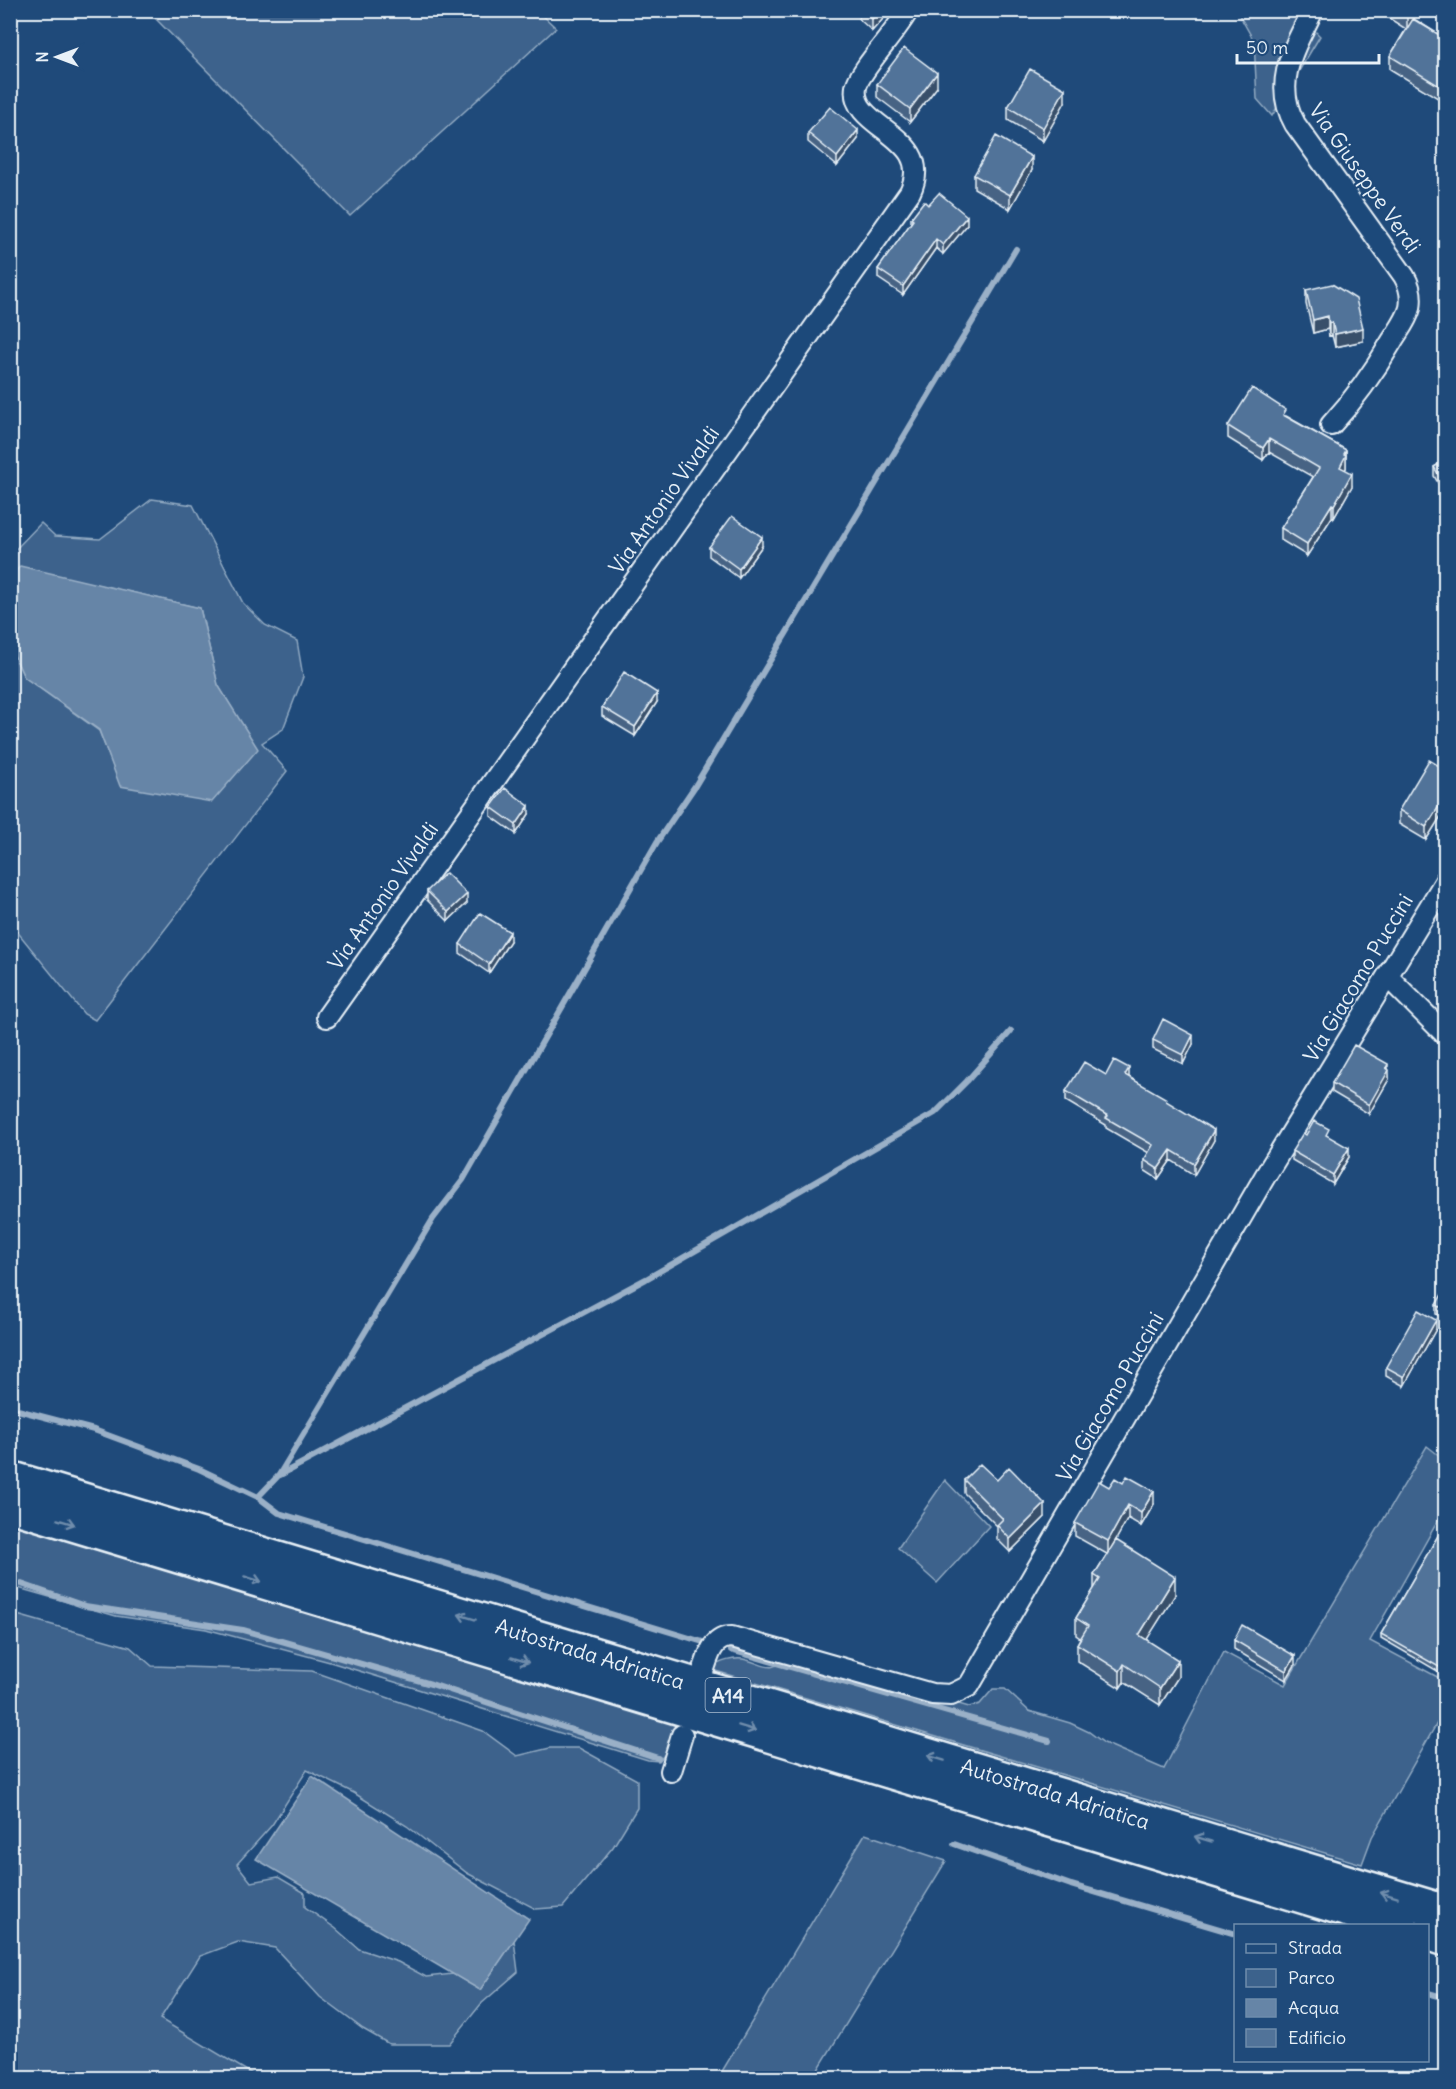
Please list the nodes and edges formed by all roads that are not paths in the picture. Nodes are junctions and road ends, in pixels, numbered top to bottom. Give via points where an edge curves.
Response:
1 (908, 10) edge
2 (1313, 10) edge
3 (1331, 425) dead end
4 (1446, 880) edge
5 (1388, 977) junction
6 (327, 1017) dead end
7 (1446, 1035) edge
8 (10, 1479) edge
9 (10, 1505) edge
10 (704, 1669) dead end
11 (682, 1734) dead end
12 (671, 1772) dead end
13 (1446, 1912) edge
14 (1394, 1924) edge
15 (1429, 1934) edge
16 (1446, 1939) edge

1 - 6 street, Via Antonio Vivaldi via 860,77 856,93 863,109 913,156 917,171 910,192
2 - 3 street, Via Giuseppe Verdi via 1286,70 1286,106 1404,276 1411,299 1406,319 1369,380
4 - 5 street, Via Giacomo Puccini
5 - 7 street
5 - 10 street, Via Giacomo Puccini via 1264,1178 969,1686 951,1695 932,1694 732,1637 722,1638 714,1646
13 -> 8 highway, Autostrada Adriatica / A14
9 -> 14 highway, Autostrada Adriatica / A14
11 - 12 street
15 - 16 highway

